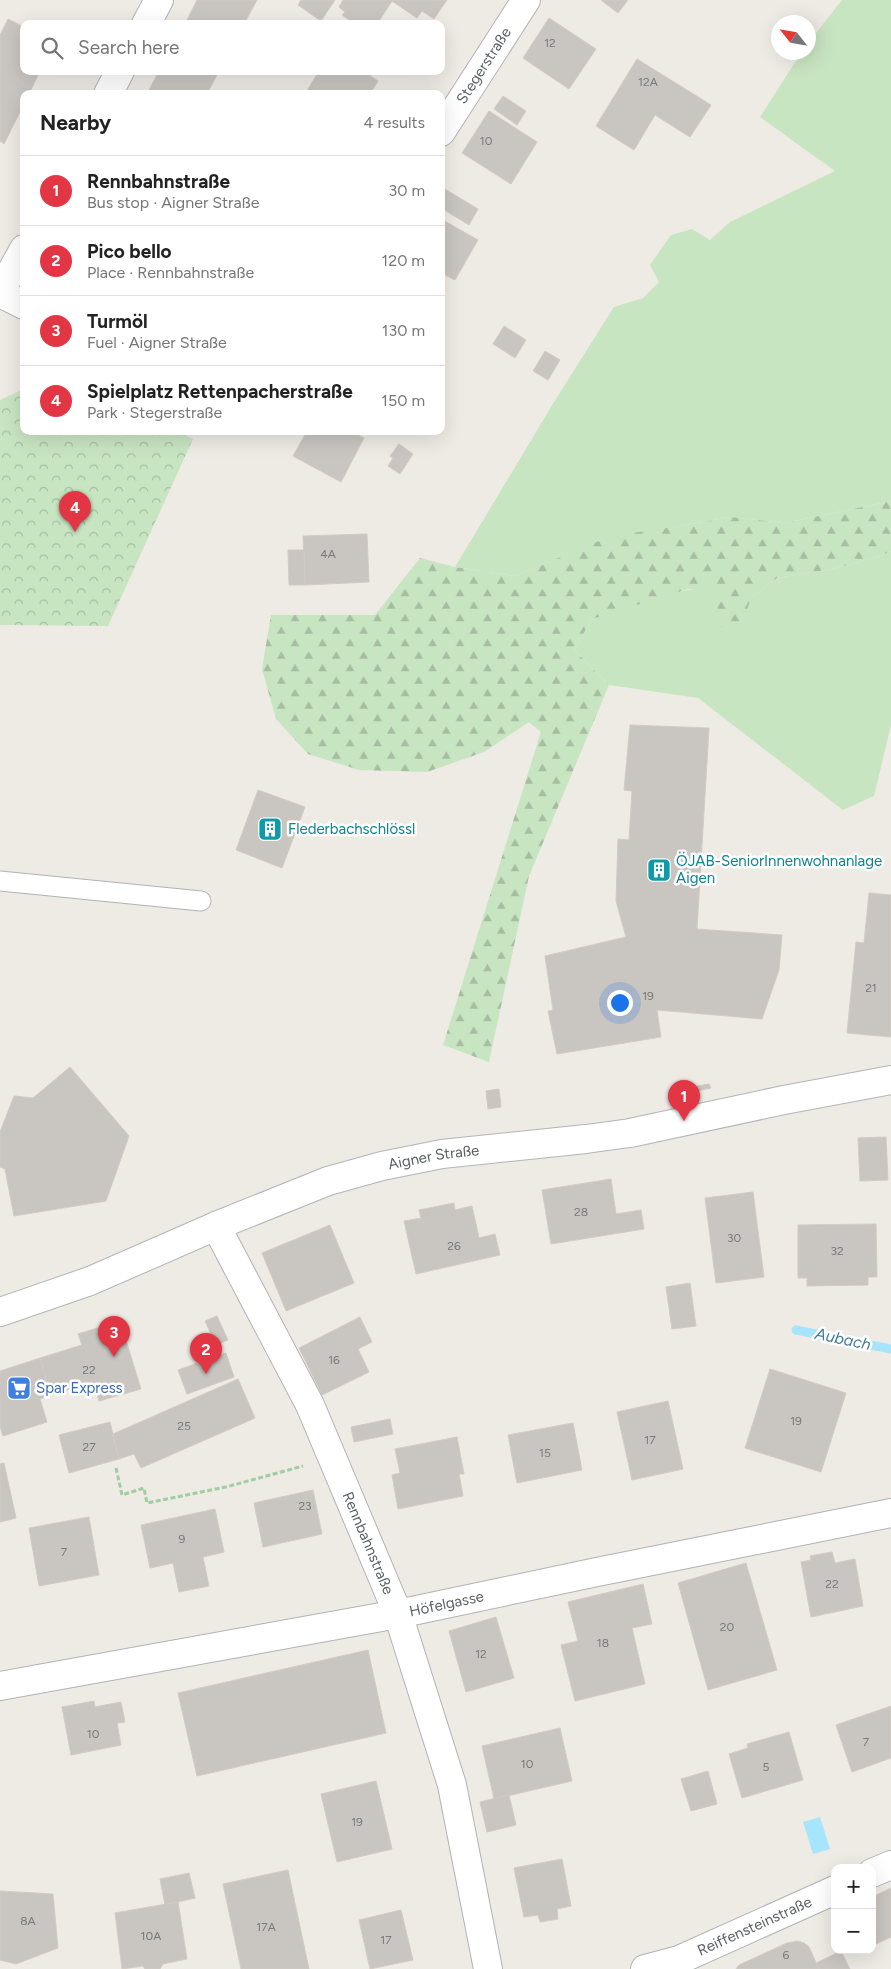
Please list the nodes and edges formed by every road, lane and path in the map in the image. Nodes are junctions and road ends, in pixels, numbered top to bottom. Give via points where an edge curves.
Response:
1 (159, 0) edge
2 (526, 0) edge
3 (148, 20) edge
4 (118, 75) edge
5 (110, 90) edge
6 (445, 126) edge
7 (20, 256) edge
8 (0, 293) edge
9 (20, 303) edge
10 (0, 881) edge
11 (201, 901) dead end
12 (891, 1080) edge
13 (216, 1226) junction
14 (0, 1312) edge
15 (332, 1458) junction
16 (116, 1468) dead end
17 (891, 1513) edge
18 (398, 1614) junction
19 (0, 1686) edge
20 (891, 1865) edge
21 (876, 1871) edge
22 (831, 1892) edge
23 (488, 1969) edge
24 (645, 1969) edge

1 - 3 street
2 - 6 street, Stegerstraße
4 - 5 street
7 - 8 street
8 - 9 street
10 - 11 lane
12 - 13 street, Aigner Straße via 630,1133 442,1154 390,1164 328,1181
13 - 14 street, Aigner Straße via 90,1281
13 - 15 street, Rennbahnstraße via 310,1405
15 - 16 path via 226,1487 147,1503 144,1488 122,1495
15 - 18 street, Rennbahnstraße
17 - 18 street, Höfelgasse
18 - 19 street, Höfelgasse
18 - 23 street, Rennbahnstraße via 452,1785
20 - 21 street
22 - 24 street, Reiffensteinstraße via 679,1960

